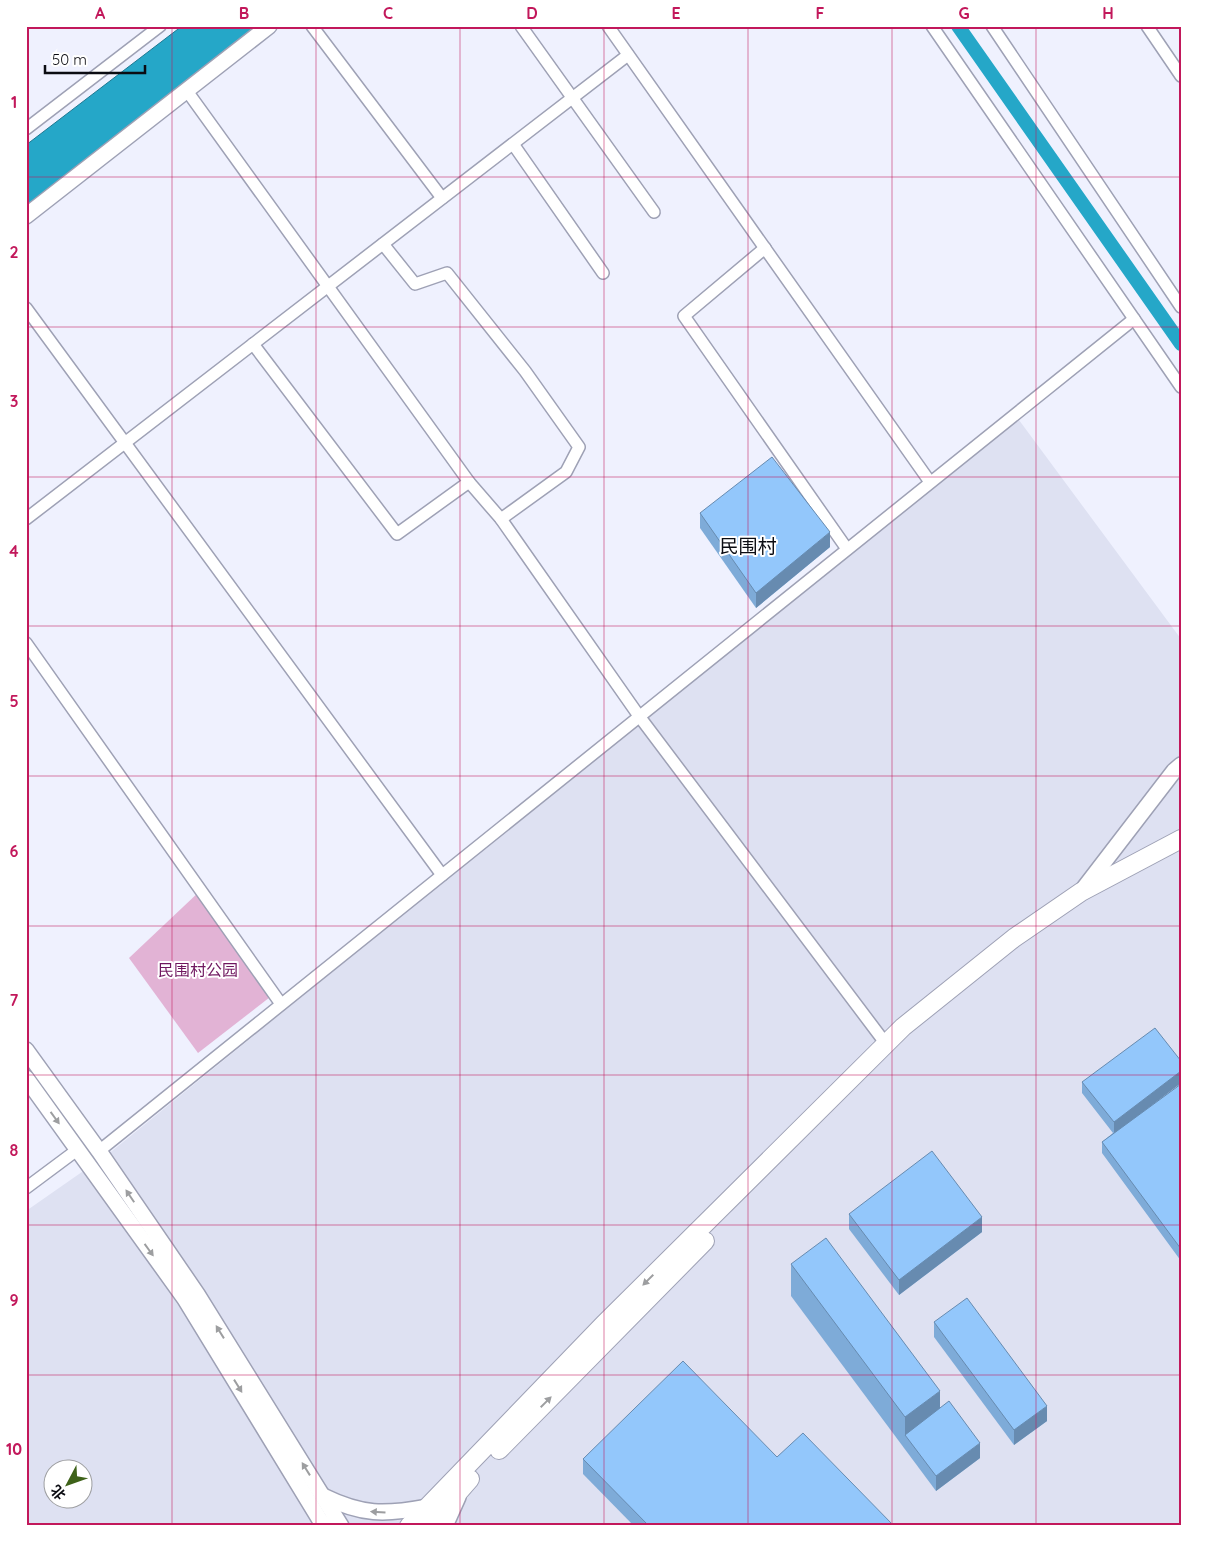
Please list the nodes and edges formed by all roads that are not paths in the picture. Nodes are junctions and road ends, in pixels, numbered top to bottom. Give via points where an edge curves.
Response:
1 (160, 26) edge
2 (269, 26) edge
3 (312, 26) edge
4 (521, 26) edge
5 (608, 26) edge
6 (932, 26) edge
7 (992, 26) edge
8 (1147, 26) edge
9 (628, 55) junction
10 (1181, 76) edge
11 (187, 91) junction
12 (572, 98) junction
13 (26, 129) edge
14 (513, 144) junction
15 (442, 198) junction
16 (654, 212) dead end
17 (26, 216) edge
18 (383, 244) junction
19 (765, 248) junction
20 (603, 273) dead end
21 (328, 287) junction
22 (1181, 307) edge
23 (26, 308) edge
24 (1134, 319) junction
25 (253, 344) junction
26 (1181, 387) edge
27 (125, 443) junction
28 (469, 482) junction
29 (930, 482) junction
30 (26, 519) edge
31 (501, 519) junction
32 (847, 549) junction
33 (26, 643) edge
34 (639, 716) junction
35 (1181, 765) edge
36 (1181, 839) edge
37 (1181, 844) edge
38 (442, 875) junction
39 (1081, 892) junction
40 (281, 1004) junction
41 (886, 1044) junction
42 (26, 1050) edge
43 (26, 1078) edge
44 (77, 1150) junction
45 (99, 1151) junction
46 (26, 1188) edge
47 (462, 1488) junction
48 (323, 1496) junction
49 (427, 1507) junction
50 (322, 1524) edge
51 (341, 1526) edge
52 (409, 1526) edge
53 (429, 1526) edge
54 (446, 1526) edge

1 - 13 street
2 - 11 main road
3 - 15 street
4 - 12 street
5 - 9 street
6 - 24 street
7 - 22 street
8 - 10 street
9 - 12 street
9 - 19 street
11 - 17 main road
11 - 21 street
12 - 14 street
12 - 16 street
14 - 15 street
14 - 20 street
15 - 18 street
18 - 21 street
18 - 31 street via 415,284 447,274 525,371 579,447 566,472
19 - 29 street
19 - 32 street via 684,316
21 - 25 street
21 - 28 street
23 - 27 street
24 - 26 street
24 - 29 street
25 - 27 street
25 - 28 street via 397,534
27 - 30 street
27 - 38 street
28 - 31 street
29 - 32 street
31 - 34 street
32 - 34 street
33 - 40 street
34 - 38 street
34 - 41 street
35 - 39 main road
36 - 39 main road
47 -> 37 main road via 913,1034 1042,930 1088,898
38 - 40 street
39 - 41 main road via 1014,938 902,1027
40 - 45 street
41 -> 49 main road via 604,1324
42 - 45 main road
43 -> 44 main road
44 - 46 street
44 -> 50 main road via 185,1299
48 -> 45 main road via 197,1294
47 - 53 main road
47 - 54 main road
49 -> 48 main road via 381,1513 358,1510
48 - 51 main road
49 - 52 main road

